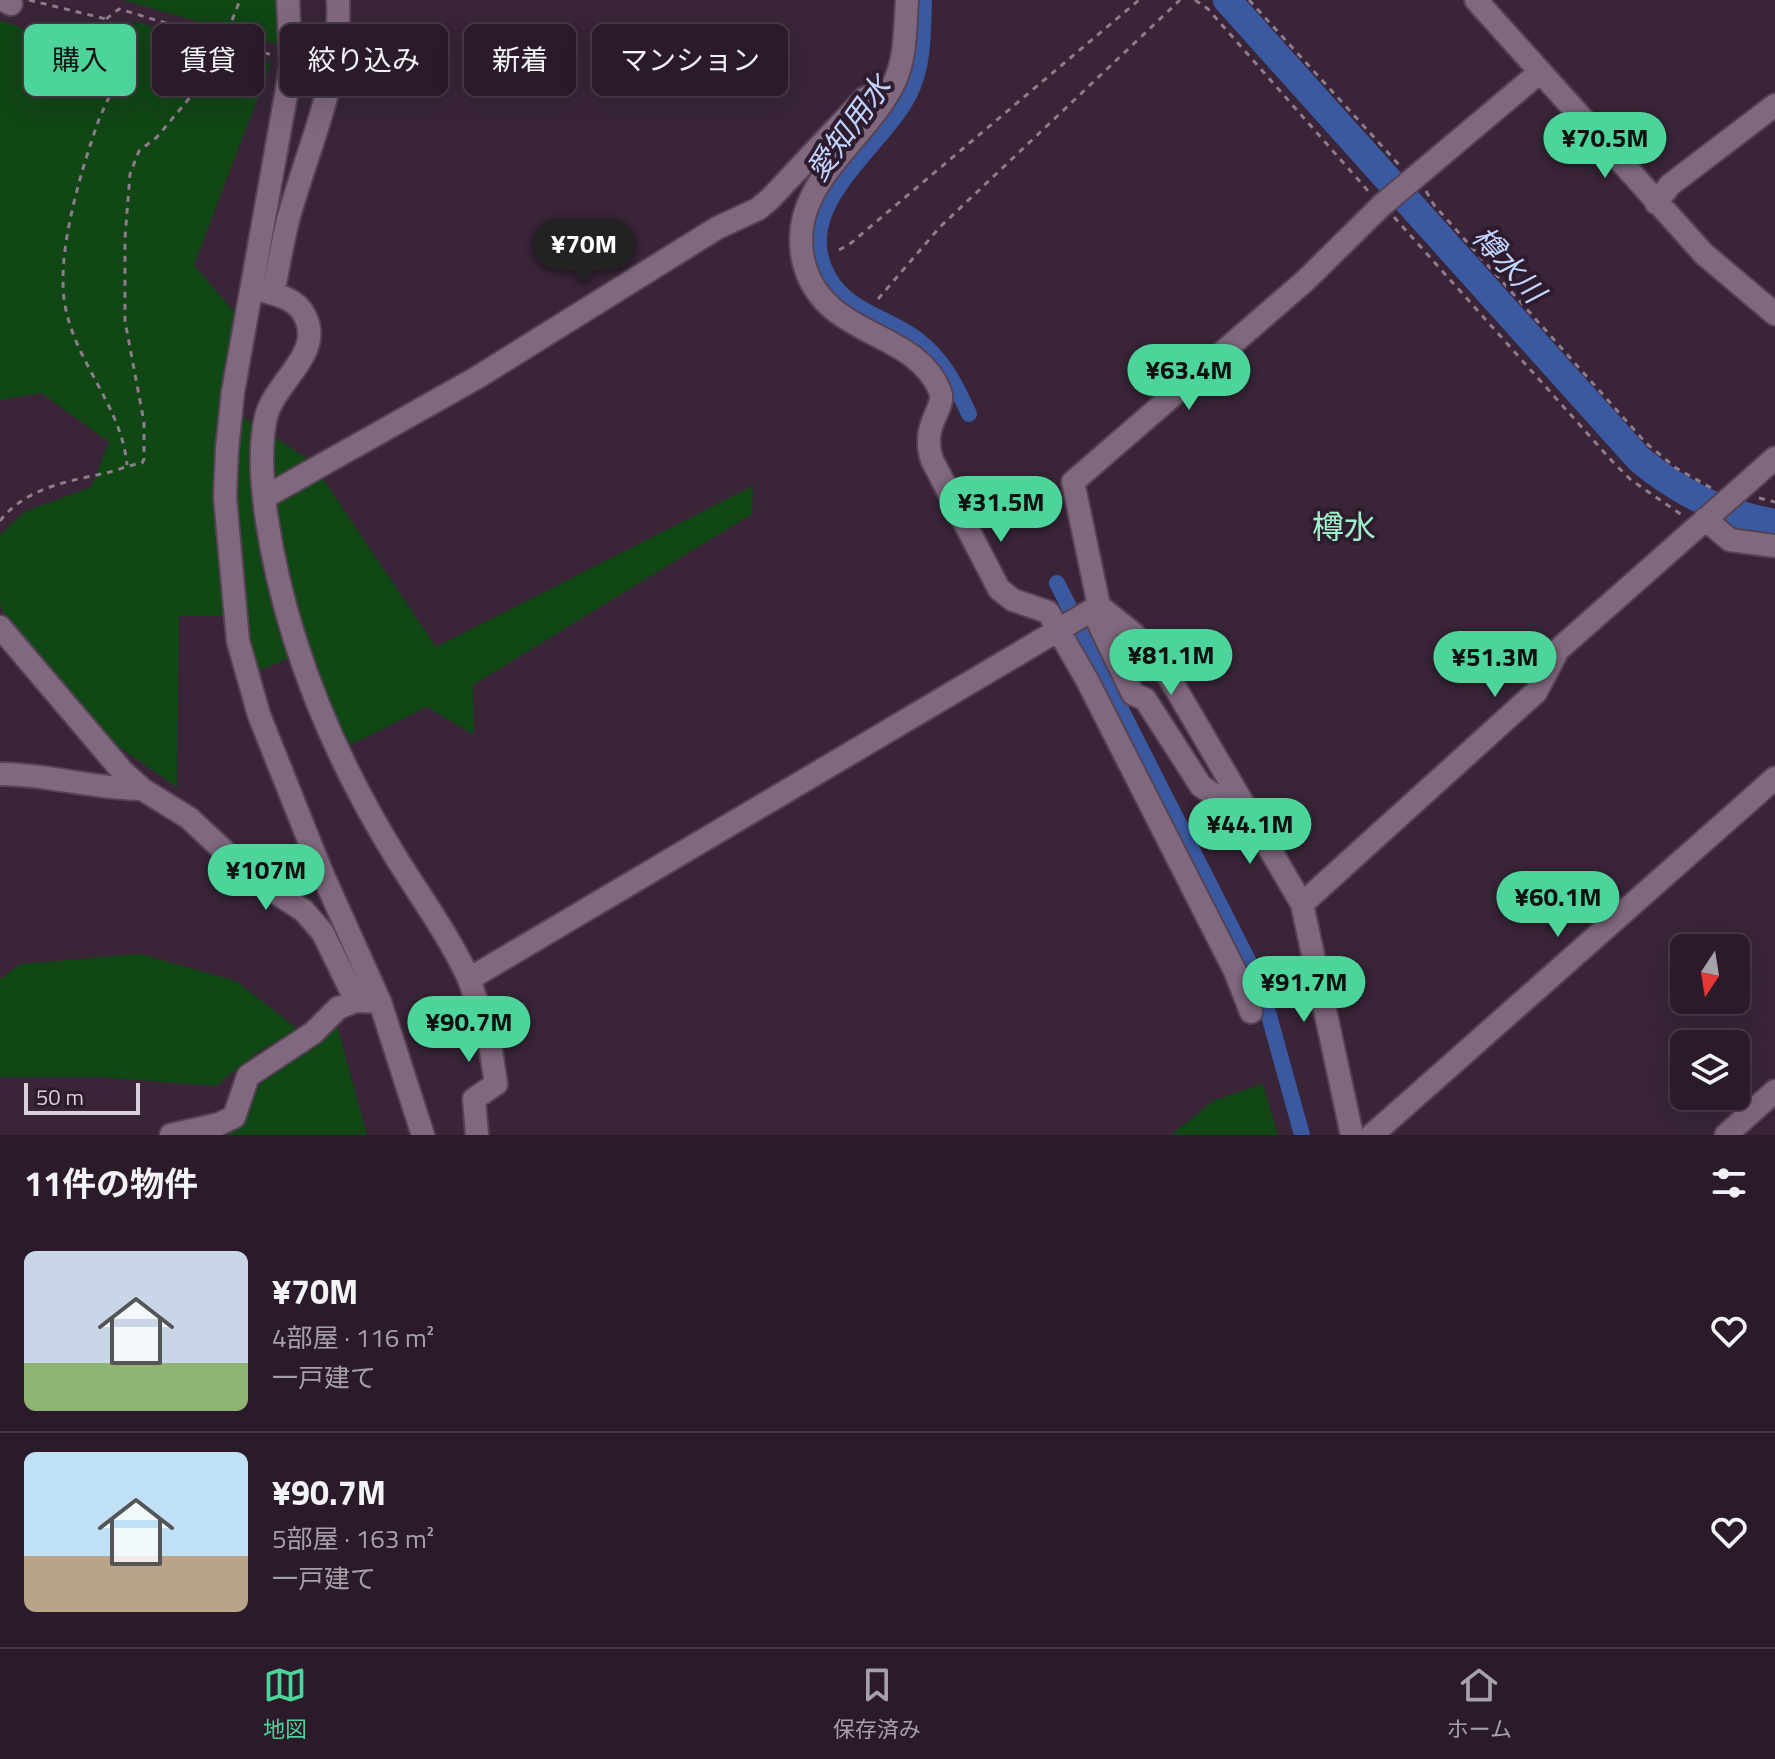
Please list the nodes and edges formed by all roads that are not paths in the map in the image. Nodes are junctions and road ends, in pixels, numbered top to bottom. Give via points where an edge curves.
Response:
1 (288, 0) edge
2 (338, 0) edge
3 (907, 0) edge
4 (1476, 0) edge
5 (1540, 72) junction
6 (889, 91) junction
7 (1775, 105) edge
8 (1656, 203) junction
9 (263, 291) junction
10 (1775, 314) edge
11 (1775, 458) edge
12 (265, 497) junction
13 (1714, 511) junction
14 (1775, 546) edge
15 (1092, 609) junction
16 (0, 627) edge
17 (1058, 628) junction
18 (1119, 664) junction
19 (1087, 680) junction
20 (0, 774) edge
21 (1775, 778) edge
22 (142, 789) junction
23 (1237, 798) junction
24 (1302, 904) junction
25 (469, 979) junction
26 (356, 1001) junction
27 (380, 1002) junction
28 (1251, 1012) dead end
29 (1775, 1091) edge
30 (171, 1135) edge
31 (423, 1135) edge
32 (477, 1135) edge
33 (1352, 1135) edge
34 (1372, 1135) edge
35 (1726, 1135) edge

1 - 9 street via 291,67
2 - 9 street via 327,100
3 - 6 street via 903,57
4 - 5 street
5 - 8 street
5 - 15 street via 1381,206 1306,280 1073,482
6 - 12 street via 865,98 758,209 717,228 478,377
6 - 17 street via 808,200 801,238 806,270 819,296 838,316 910,356 940,392 941,403 927,429 932,460 999,589 1013,600 1048,612
7 - 8 street via 1670,185
8 - 10 street via 1704,254
9 - 12 street via 302,310 311,338 266,416
9 - 27 street via 233,392 225,497 238,641 265,729
11 - 13 street
12 - 25 street via 278,573 323,720 396,858 452,942
13 - 14 street via 1730,540
13 - 24 street via 1558,650 1536,692
15 - 17 street
15 - 18 street
15 - 23 street via 1134,634 1166,672
16 - 22 street
17 - 19 street
17 - 25 street
18 - 19 street
18 - 23 street via 1133,694 1145,699 1201,786 1216,796
19 - 28 street
20 - 22 street
21 - 34 street
22 - 26 street via 189,818 252,877 304,911 323,933
23 - 24 street
24 - 33 street
25 - 32 street via 489,1038 496,1084 474,1099
26 - 27 street
26 - 30 street via 338,1008 313,1033 248,1076 234,1117
27 - 31 street
29 - 35 street

